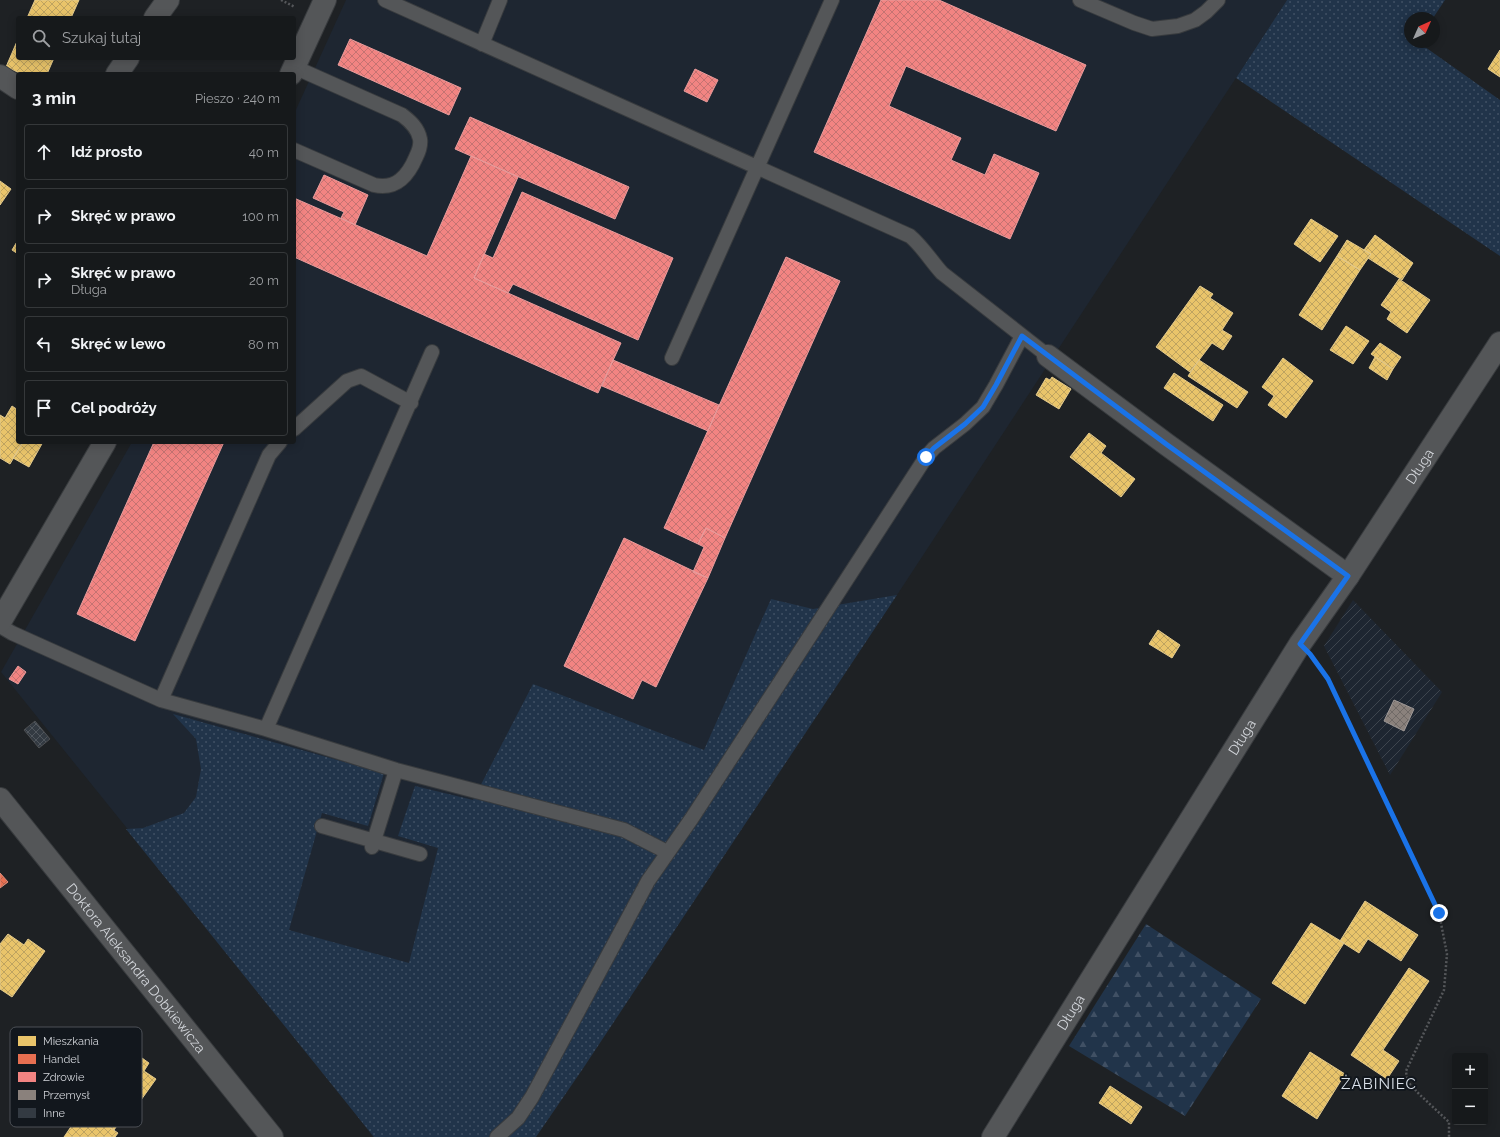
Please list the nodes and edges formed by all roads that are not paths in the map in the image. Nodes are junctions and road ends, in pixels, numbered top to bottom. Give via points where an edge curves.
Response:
1 (168, 0) edge
2 (325, 0) edge
3 (385, 0) edge
4 (500, 0) edge
5 (832, 0) edge
6 (1080, 0) edge
7 (1218, 0) edge
8 (157, 16) edge
9 (482, 44) junction
10 (127, 60) edge
11 (292, 70) edge
12 (118, 72) edge
13 (0, 76) edge
14 (16, 87) edge
15 (296, 151) edge
16 (758, 168) junction
17 (1022, 336) junction
18 (1500, 343) edge
19 (432, 352) dead end
20 (1048, 356) joint
21 (672, 358) dead end
22 (411, 403) junction
23 (296, 427) edge
24 (104, 444) edge
25 (278, 444) edge
26 (1348, 576) junction
27 (0, 622) edge
28 (0, 626) edge
29 (161, 700) junction
30 (266, 729) junction
31 (396, 770) junction
32 (0, 799) edge
33 (322, 826) dead end
34 (373, 844) junction
35 (667, 852) junction
36 (420, 854) dead end
37 (272, 1137) edge
38 (497, 1137) edge
39 (993, 1137) edge

1 - 8 street
2 - 11 street
3 - 9 lane
4 - 9 lane
5 - 16 lane
6 - 7 lane via 1152,29 1178,26 1195,20
9 - 16 lane
10 - 12 street
11 - 15 lane via 402,115 414,125 420,139 420,148 406,175 398,182 382,187
13 - 14 street
16 - 17 lane via 910,236 942,273
16 - 21 lane
17 - 20 lane
17 - 35 lane via 983,407 926,457 692,818
18 - 26 street, Długa
19 - 22 lane
20 - 26 street
22 - 23 lane via 361,376 347,381
22 - 30 lane
24 - 27 street
25 - 29 lane via 269,455
26 - 39 street, Długa via 1300,644
28 - 29 lane
29 - 30 lane
30 - 31 lane
31 - 34 lane
31 - 35 lane via 624,830
32 - 37 street, Doktora Aleksandra Dobkiewicza
33 - 34 lane
34 - 36 lane
35 - 38 lane via 644,888 532,1097 518,1118

